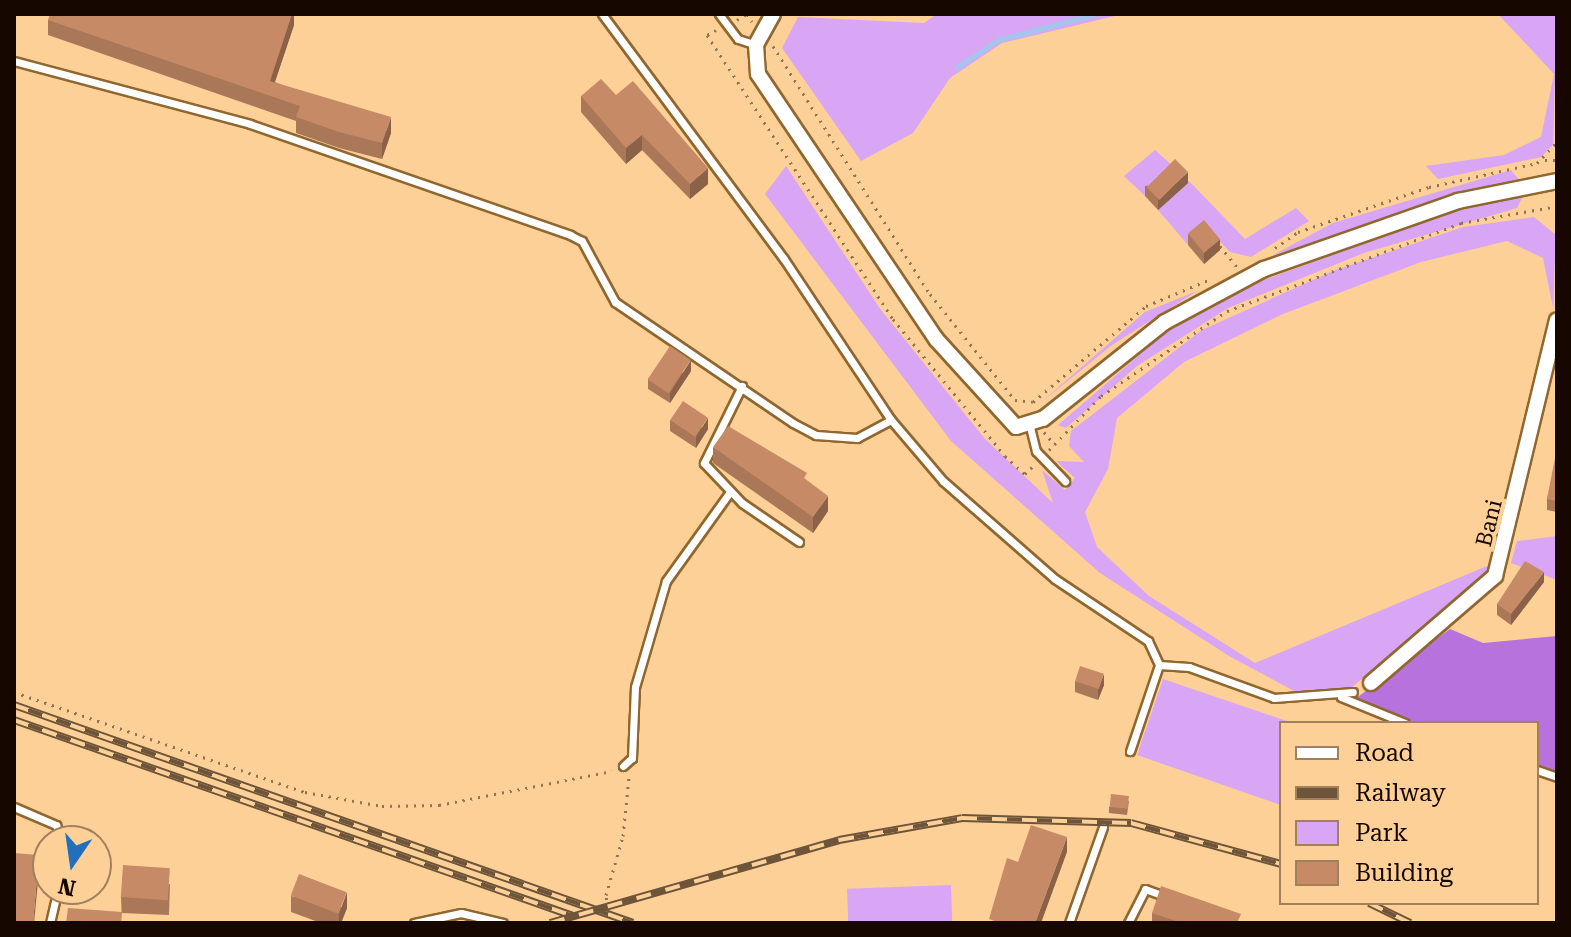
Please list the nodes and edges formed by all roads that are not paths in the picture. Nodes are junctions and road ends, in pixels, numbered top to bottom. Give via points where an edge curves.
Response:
1 (602, 14) edge
2 (719, 14) edge
3 (773, 14) edge
4 (756, 45) junction
5 (14, 61) edge
6 (1557, 181) edge
7 (1557, 320) edge
8 (742, 386) junction
9 (891, 420) junction
10 (1029, 420) junction
11 (1065, 481) dead end
12 (730, 492) junction
13 (799, 542) dead end
14 (1159, 665) junction
15 (1371, 683) dead end
16 (1353, 692) dead end
17 (1338, 696) junction
18 (1400, 721) edge
19 (1130, 751) dead end
20 (626, 764) road end
21 (14, 807) edge
22 (56, 825) edge
23 (1103, 827) dead end
24 (1186, 903) edge
25 (414, 923) edge
26 (503, 923) edge
27 (1069, 923) edge
28 (1128, 923) edge

1 - 9 lane via 784,259
2 - 4 lane via 738,39
3 - 4 street
4 - 10 street via 758,74 927,327 1010,422
5 - 8 lane via 250,124 570,235 582,241 615,302
6 - 10 street via 1458,201 1227,286 1136,340
7 - 15 street, Bani via 1495,576
8 - 9 lane via 816,435 857,438
8 - 12 lane via 704,463
9 - 14 lane via 980,517 1095,610 1148,641
10 - 11 lane via 1036,451
12 - 13 lane
12 - 20 lane via 666,581 635,687
14 - 17 lane via 1189,667 1274,698
14 - 19 lane
16 - 17 lane
17 - 18 lane
21 - 22 lane
23 - 27 lane
24 - 28 lane via 1145,889
25 - 26 lane via 461,913

